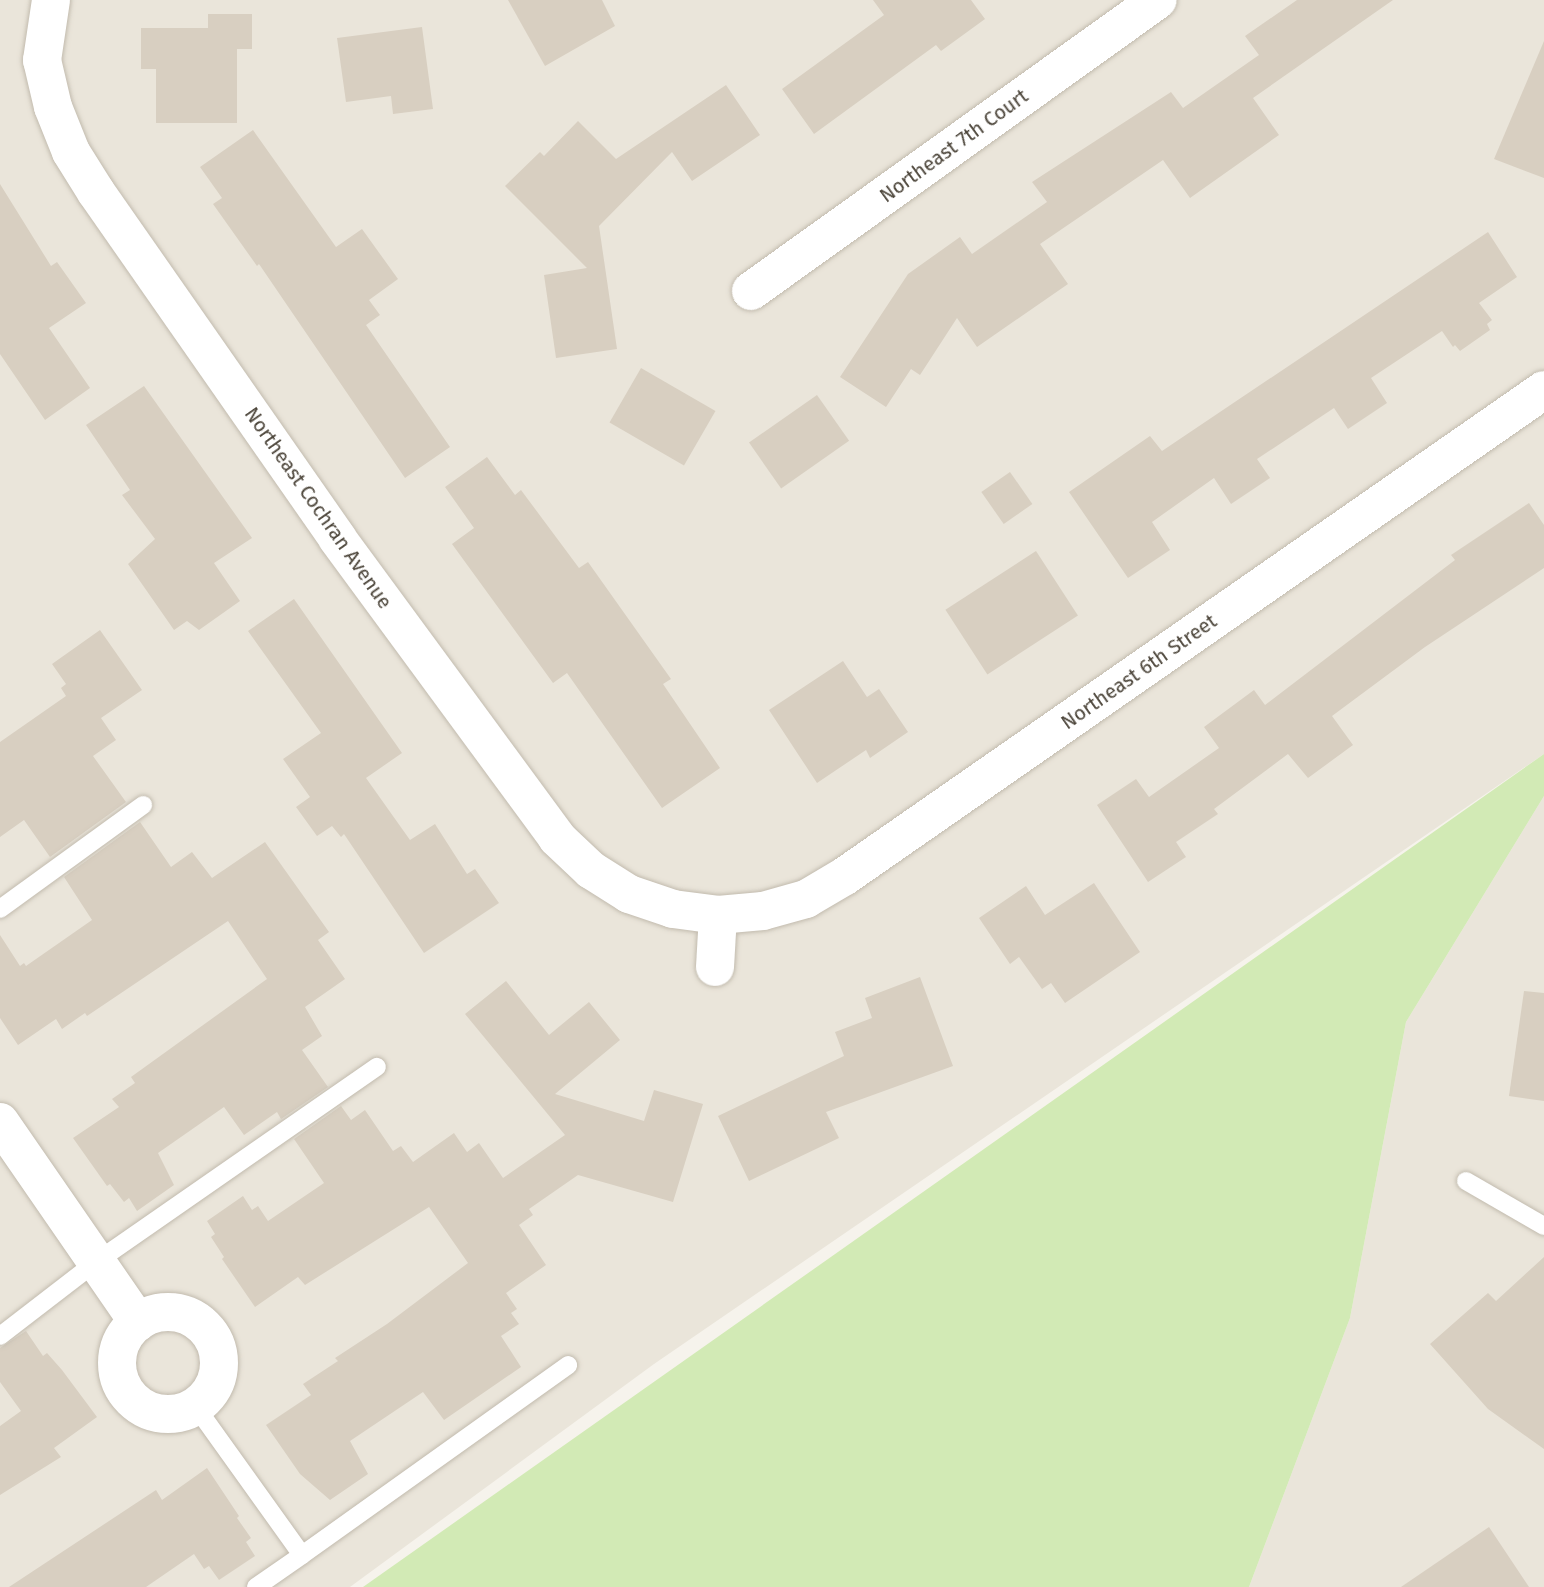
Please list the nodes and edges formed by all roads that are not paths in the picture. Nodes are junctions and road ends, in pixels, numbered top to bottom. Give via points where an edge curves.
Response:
1 (51, 0) edge
2 (1157, 0) edge
3 (751, 291) dead end
4 (1544, 390) edge
5 (143, 805) dead end
6 (0, 909) edge
7 (718, 915) junction
8 (715, 967) dead end
9 (377, 1067) dead end
10 (0, 1122) edge
11 (1466, 1181) dead end
12 (1544, 1226) edge
13 (96, 1262) junction
14 (138, 1322) junction
15 (0, 1336) edge
16 (568, 1365) dead end
17 (196, 1407) junction
18 (302, 1555) junction
19 (256, 1587) edge

1 - 7 street, Northeast Cochran Avenue via 42,60 71,152 337,538 557,838 591,870 629,894 673,909
2 - 3 street, Northeast 7th Court
4 - 7 street, Northeast 6th Street via 845,876 806,899 763,911
5 - 6 lane
7 - 8 street
9 - 13 lane
10 - 13 street
11 - 12 lane
13 - 14 street
13 - 15 lane
14 - 17 street via 121,1343 117,1372 125,1393 148,1411 175,1415
14 - 17 street via 162,1312 187,1314 209,1331 220,1356 216,1384
16 - 18 lane
17 - 18 lane
18 - 19 lane

